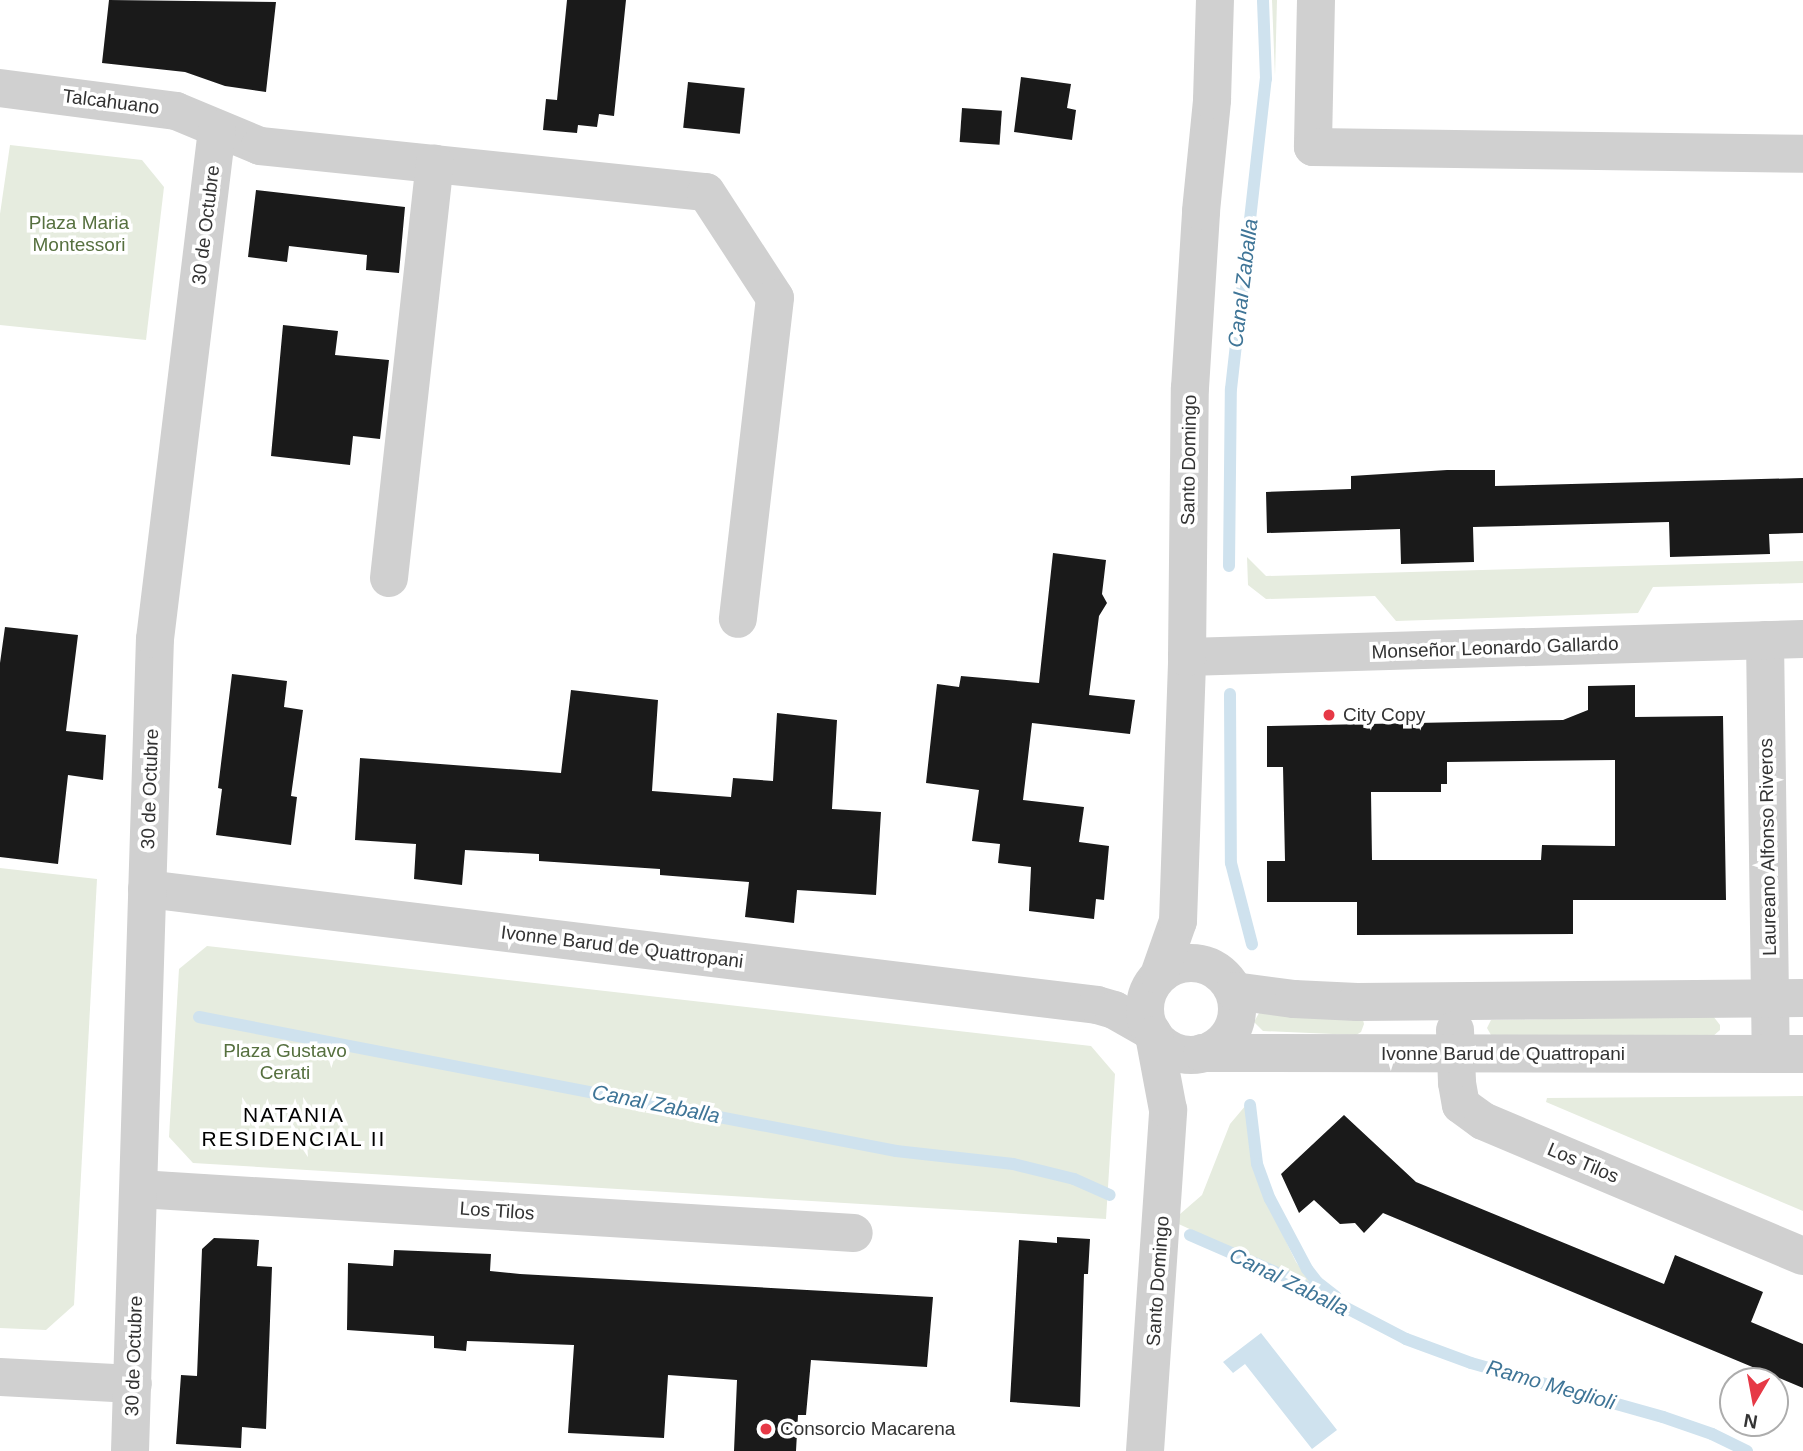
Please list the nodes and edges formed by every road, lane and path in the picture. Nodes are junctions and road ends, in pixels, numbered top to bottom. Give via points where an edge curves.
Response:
1 (1215, 0) edge
2 (1316, 0) edge
3 (0, 88) edge
4 (218, 130) junction
5 (1803, 155) edge
6 (435, 164) junction
7 (389, 578) dead end
8 (738, 619) dead end
9 (1803, 639) edge
10 (1765, 640) junction
11 (1188, 657) junction
12 (148, 889) junction
13 (1178, 921) junction
14 (1225, 980) junction
15 (1154, 981) junction
16 (1787, 998) edge
17 (1455, 1001) junction
18 (1097, 1005) junction
19 (1152, 1033) junction
20 (1200, 1054) junction
21 (1455, 1054) junction
22 (1787, 1054) edge
23 (1168, 1110) junction
24 (139, 1189) junction
25 (854, 1233) dead end
26 (1803, 1256) edge
27 (0, 1377) edge
28 (134, 1384) junction
29 (130, 1451) edge
30 (1145, 1451) edge

1 - 11 street, Santo Domingo via 1190,388
2 - 5 street via 1313,147
3 - 4 street, Talcahuano via 176,111
4 - 6 street, Talcahuano via 260,146
4 - 12 street, 30 de Octubre via 155,639
6 - 7 street
6 - 8 street, Talcahuano via 706,192 775,298
9 - 10 street, Monseñor Leonardo Gallardo
10 - 11 street, Monseñor Leonardo Gallardo
10 - 16 street, Laureano Alfonso Riveros
11 - 13 street, Santo Domingo
12 - 18 street, Ivonne Barud de Quattropani
12 - 24 street, 30 de Octubre
13 - 14 street
13 - 15 street, Santo Domingo
14 - 15 street via 1201,964 1186,963 1171,967
14 - 17 street via 1306,1000
14 - 20 street via 1237,1016 1233,1029 1225,1040
15 - 18 street, Ivonne Barud de Quattropani via 1128,999
15 - 19 street via 1146,1017
16 - 17 street
16 - 22 street, Laureano Alfonso Riveros
17 - 21 street, Los Tilos
18 - 19 street, Ivonne Barud de Quattropani
19 - 20 street via 1173,1051
19 - 23 street, Santo Domingo
20 - 21 street, Ivonne Barud de Quattropani
20 - 23 street, Santo Domingo
21 - 22 street, Ivonne Barud de Quattropani
21 - 26 street, Los Tilos via 1461,1105 1483,1121
23 - 30 street, Santo Domingo
24 - 25 street, Los Tilos
24 - 28 street, 30 de Octubre
27 - 28 street
28 - 29 street, 30 de Octubre

